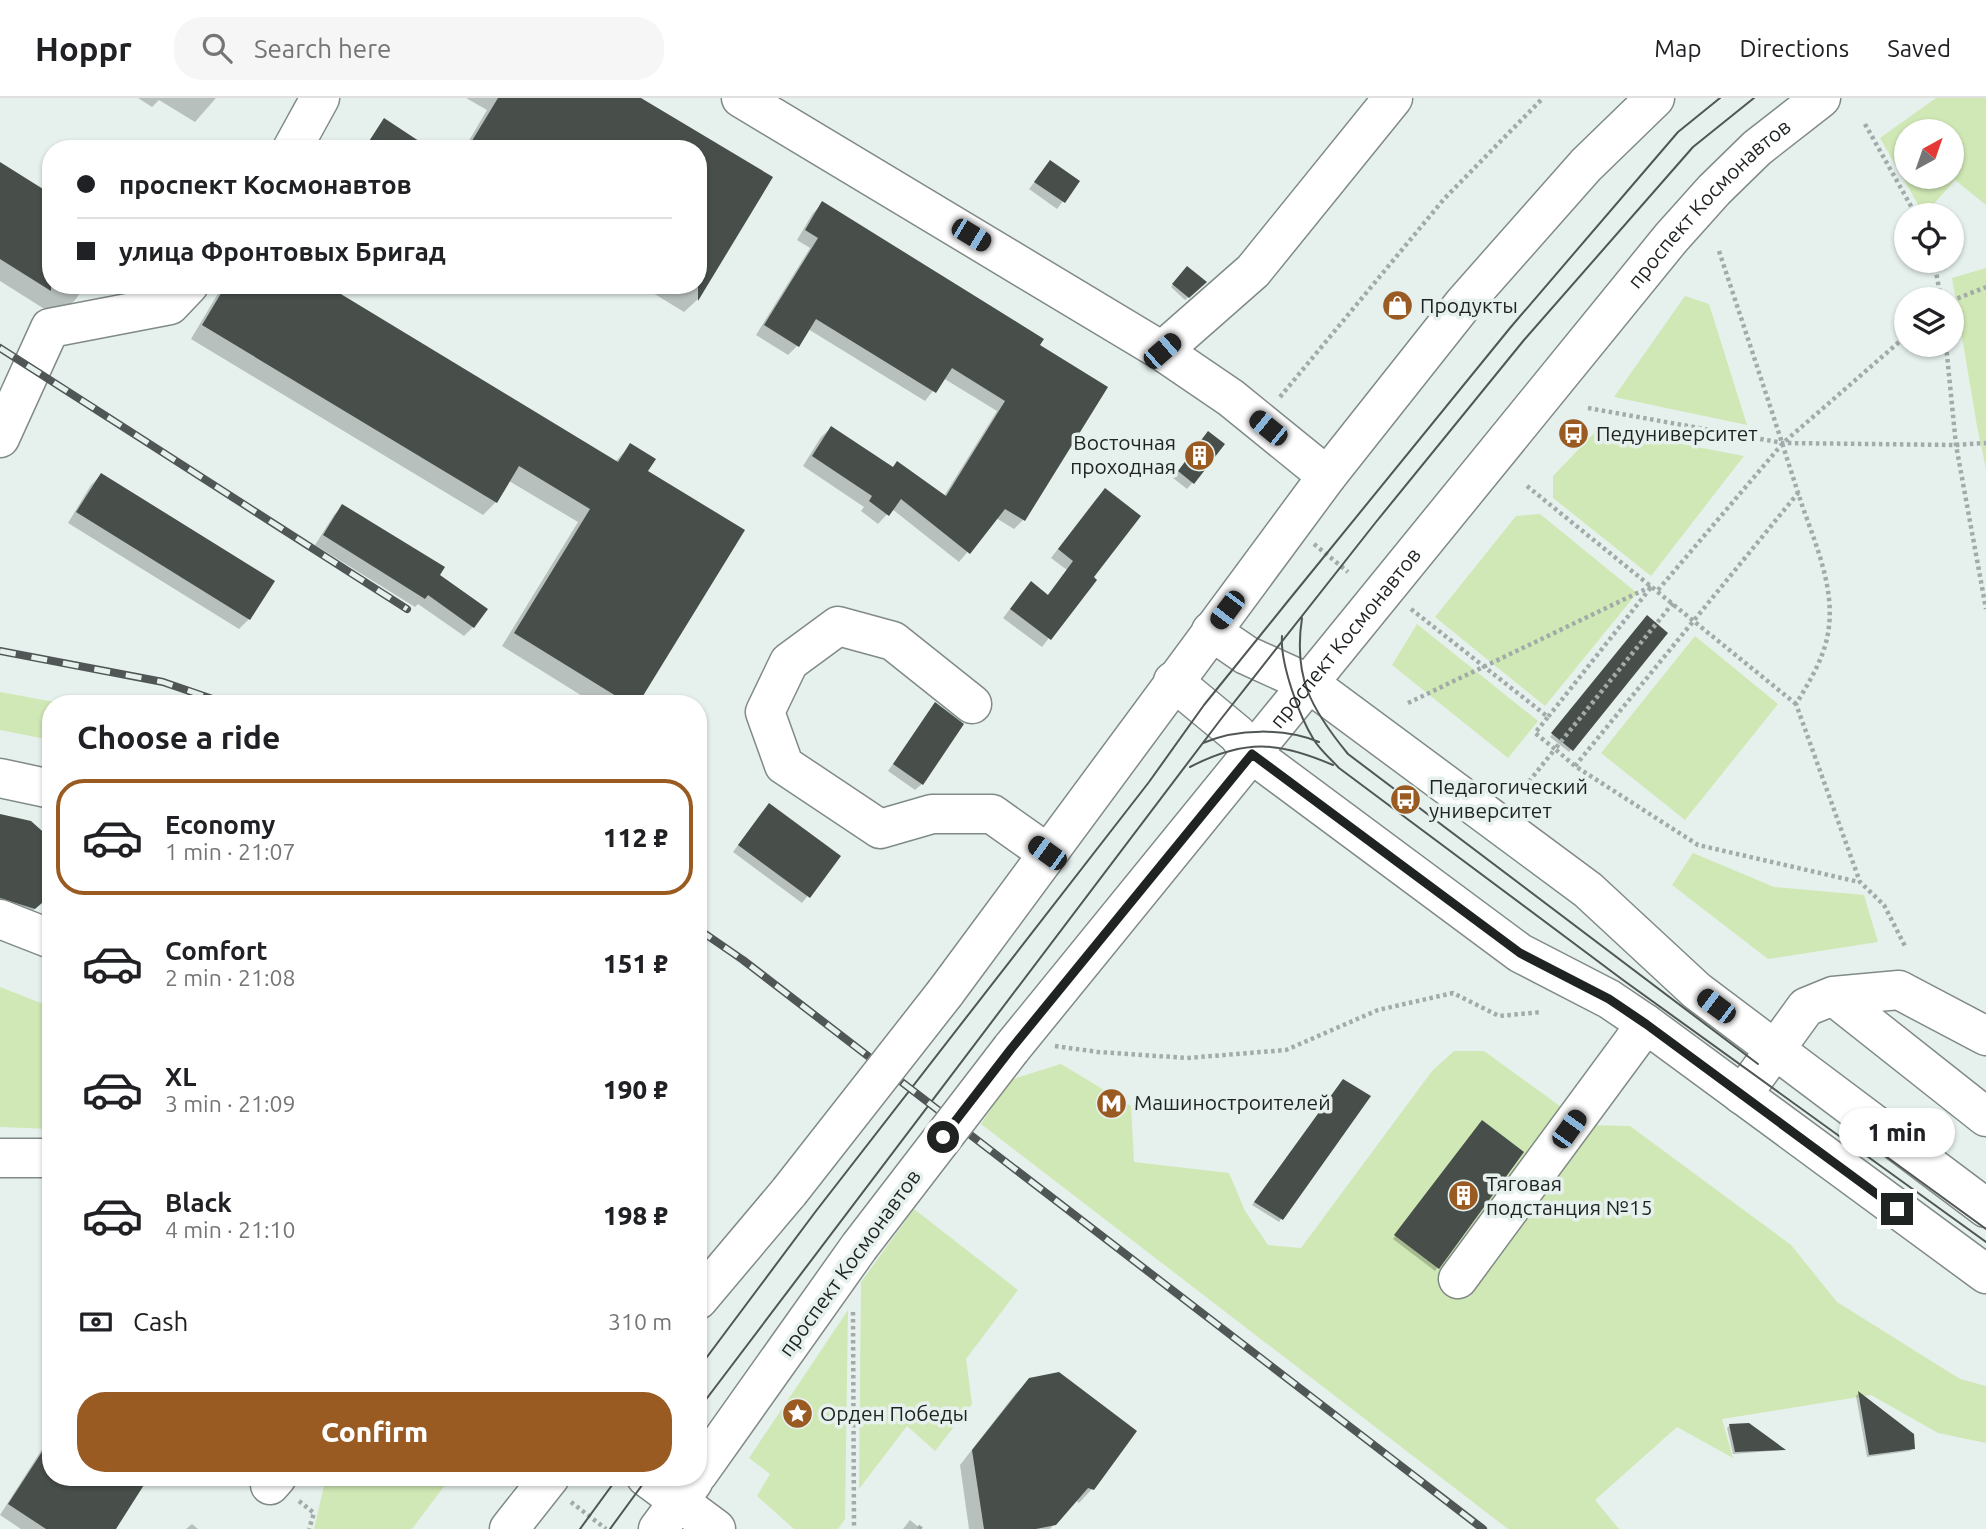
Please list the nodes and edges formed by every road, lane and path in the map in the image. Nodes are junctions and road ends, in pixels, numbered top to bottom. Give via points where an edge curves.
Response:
1 (320, 98) edge
2 (741, 98) edge
3 (1393, 98) edge
4 (1543, 98) edge
5 (1655, 98) edge
6 (1821, 98) edge
7 (1865, 124) dead end
8 (297, 140) edge
9 (1909, 203) edge
10 (1719, 251) dead end
11 (1986, 287) edge
12 (180, 294) edge
13 (1964, 296) edge
14 (1894, 346) edge
15 (1162, 351) junction
16 (1947, 357) edge
17 (1279, 397) dead end
18 (1588, 408) dead end
19 (0, 438) edge
20 (1783, 443) junction
21 (1986, 443) edge
22 (1956, 445) junction
23 (1327, 476) junction
24 (1527, 486) dead end
25 (1798, 492) junction
26 (1310, 541) dead end
27 (1348, 572) dead end
28 (1653, 586) junction
29 (1658, 590) junction
30 (1673, 603) junction
31 (1408, 606) dead end
32 (1986, 609) edge
33 (1693, 619) junction
34 (1211, 631) junction
35 (1484, 667) junction
36 (1173, 681) junction
37 (1310, 684) junction
38 (1408, 703) dead end
39 (972, 704) dead end
40 (1797, 704) junction
41 (1548, 718) junction
42 (1555, 749) junction
43 (1252, 754) junction
44 (1575, 766) junction
45 (0, 778) edge
46 (42, 787) edge
47 (1523, 789) dead end
48 (1047, 853) junction
49 (1860, 882) junction
50 (0, 919) edge
51 (42, 935) edge
52 (1906, 948) dead end
53 (1833, 996) junction
54 (1542, 1012) dead end
55 (1646, 1024) junction
56 (1986, 1036) edge
57 (1050, 1045) dead end
58 (1775, 1050) junction
59 (1742, 1095) junction
60 (1986, 1117) edge
61 (0, 1158) edge
62 (42, 1158) edge
63 (1986, 1208) edge
64 (1986, 1274) edge
65 (1458, 1279) dead end
66 (707, 1289) edge
67 (853, 1306) dead end
68 (707, 1461) edge
69 (543, 1486) edge
70 (664, 1486) edge
71 (683, 1495) edge
72 (509, 1529) edge
73 (716, 1529) edge
74 (854, 1529) edge

1 - 8 main road
2 - 15 main road
3 - 15 main road via 1253,271
4 - 17 path via 1444,199
5 - 23 main road via 1586,165 1464,303
6 - 37 main road, проспект Космонавтов via 1757,148 1671,238
7 - 9 path
10 - 20 path
11 - 13 path
12 - 19 main road via 170,304 50,328
14 - 20 path
15 - 23 main road via 1231,398
16 - 22 path
18 - 20 path
20 - 22 path
20 - 25 path
20 - 29 path
21 - 22 path
22 - 32 path
23 - 34 main road
24 - 28 path
25 - 33 path
25 - 40 path via 1824,572 1829,624 1825,649
26 - 27 path
28 - 29 path
28 - 35 path
28 - 41 path
29 - 30 path
30 - 33 path
30 - 42 path
31 - 35 path
33 - 40 path
33 - 44 path
34 - 36 main road
34 - 37 main road via 1246,655
35 - 38 path
35 - 41 path
36 - 43 main road via 1237,734
36 - 48 main road
37 - 43 main road, проспект Космонавтов
37 - 58 main road via 1588,890 1697,991
39 - 48 main road via 893,642 838,626 789,662 765,712 784,765 880,829 932,814 992,814
40 - 49 path
41 - 42 path via 1535,733
42 - 44 path
42 - 47 path
43 - 55 main road via 1520,953 1609,999
43 - 68 main road, проспект Космонавтов, bridge via 1011,1049 859,1247
44 - 49 path via 1698,845
45 - 46 main road
48 - 66 main road, bridge via 945,993
49 - 52 path via 1884,905
50 - 51 main road
53 - 56 main road via 1899,990
53 - 58 main road via 1806,1007
53 - 60 main road
54 - 57 path via 1499,1016 1453,993 1378,1010 1286,1050 1187,1058
55 - 59 main road
55 - 65 main road
58 - 59 main road
58 - 63 main road
59 - 64 main road
61 - 62 main road
67 - 74 path
69 - 72 main road
70 - 71 main road
71 - 73 main road

